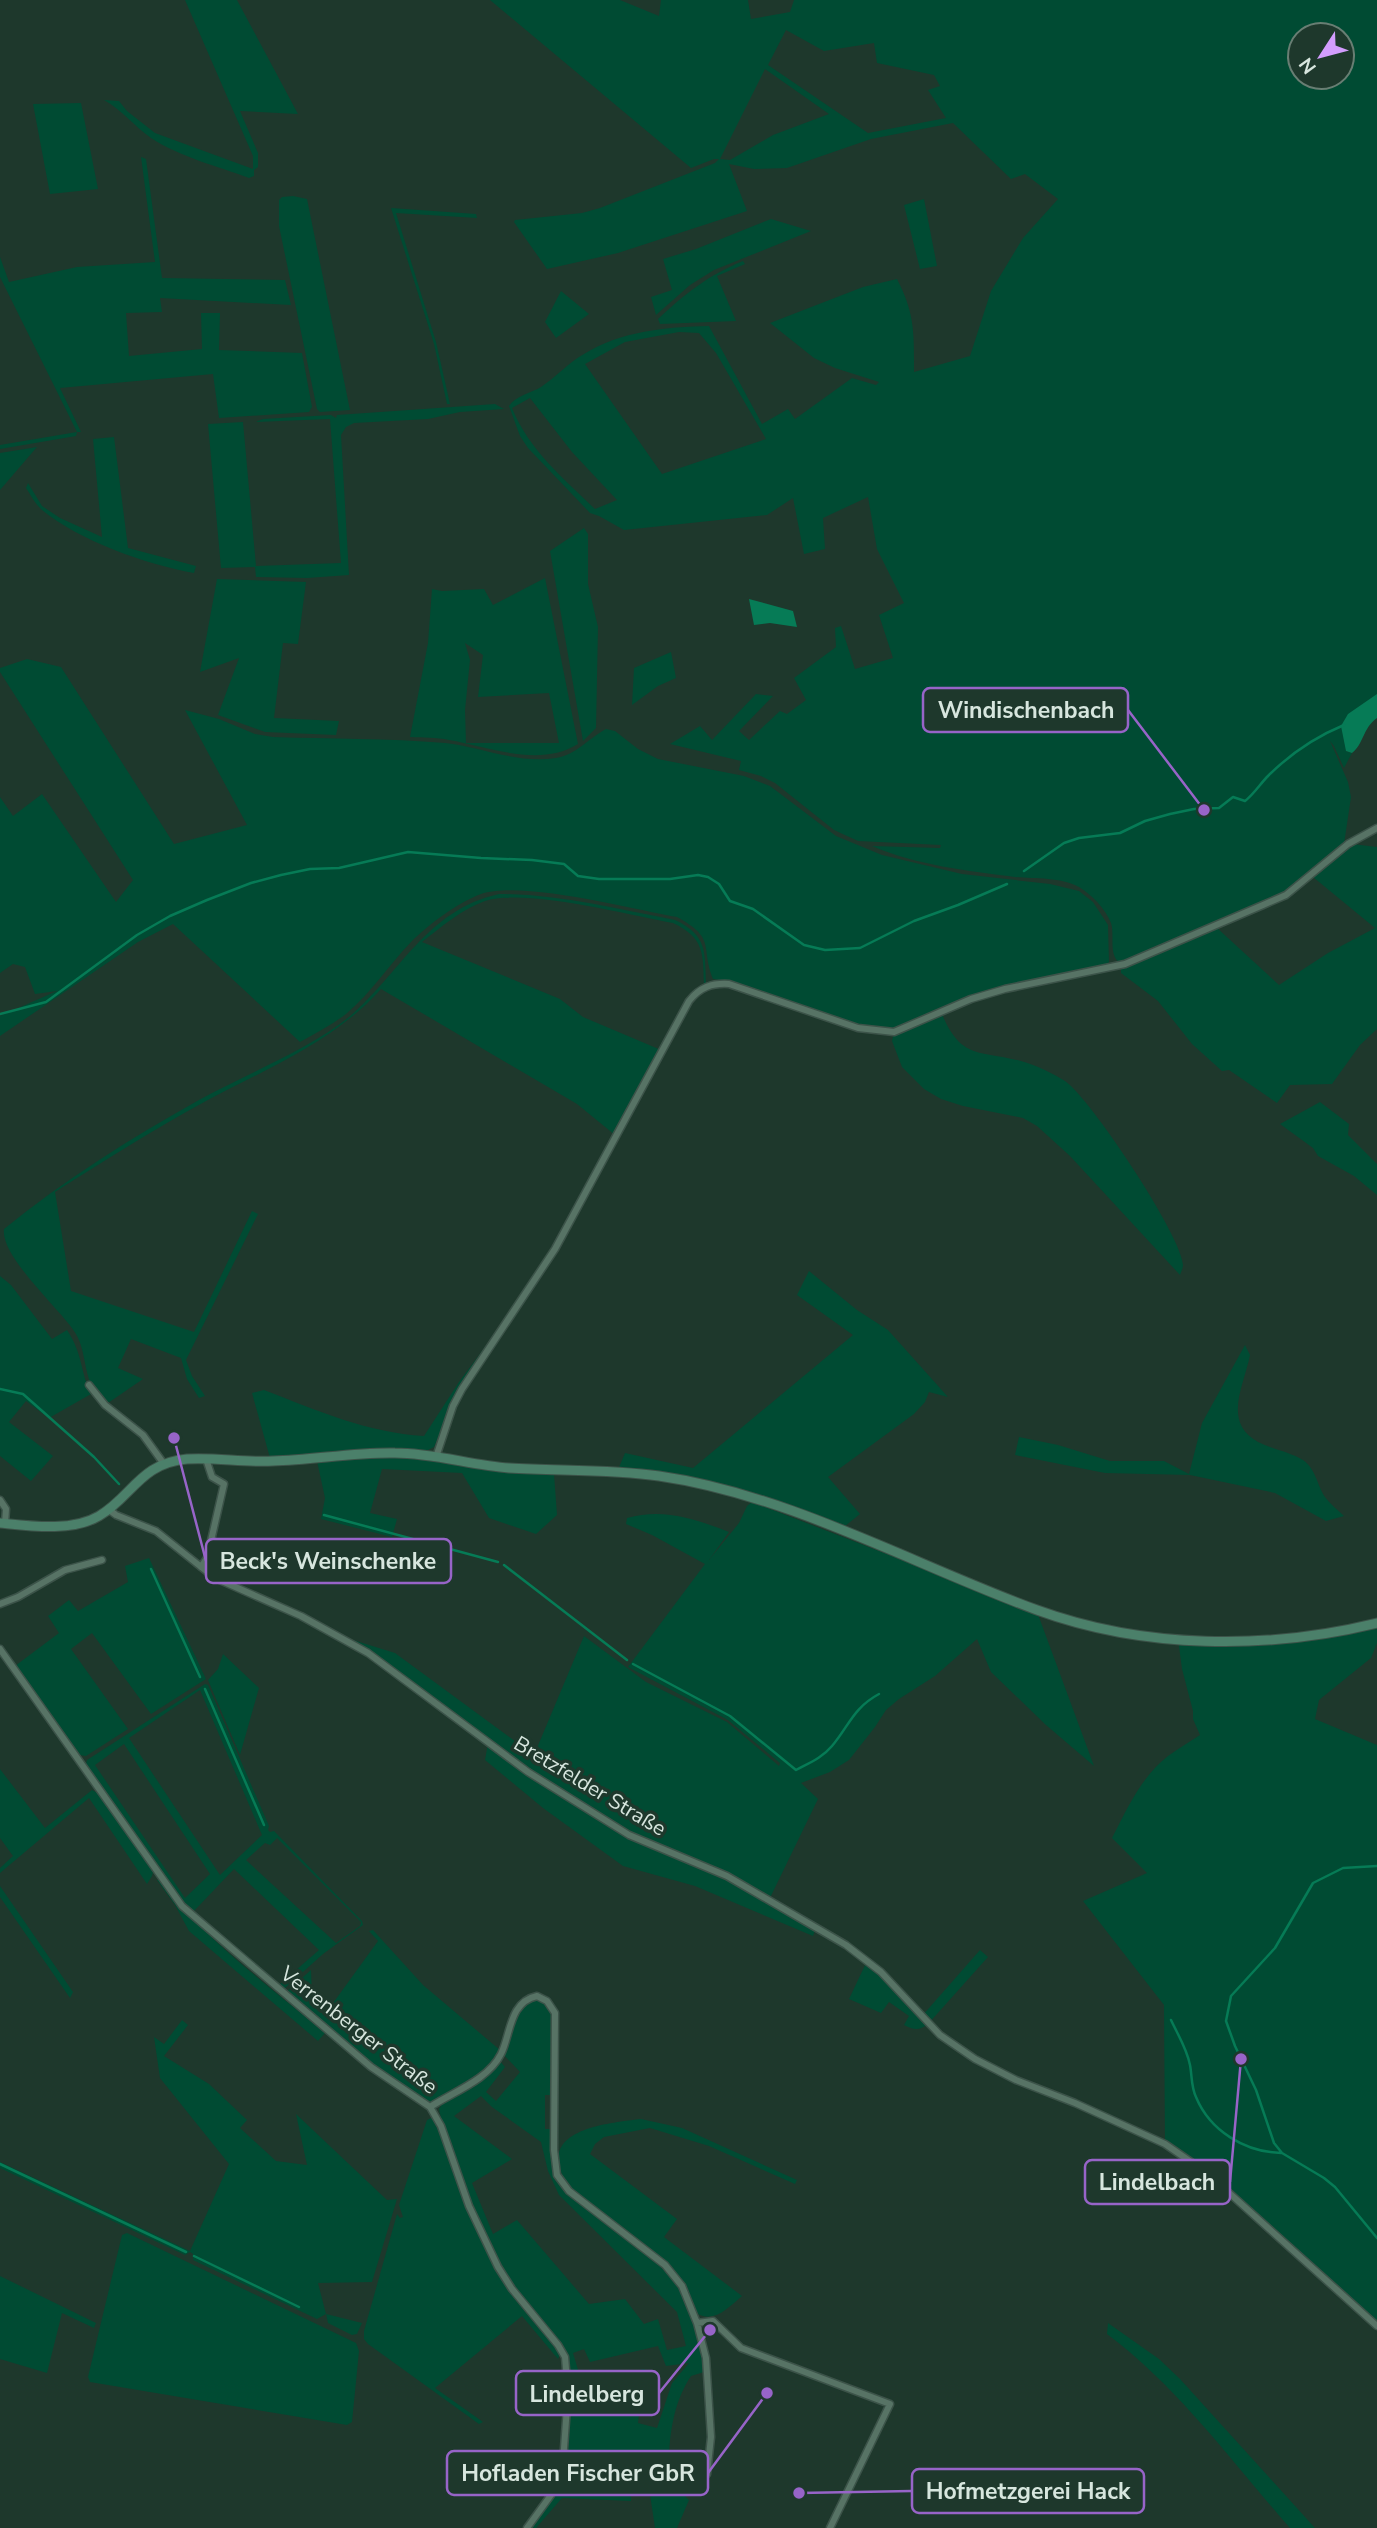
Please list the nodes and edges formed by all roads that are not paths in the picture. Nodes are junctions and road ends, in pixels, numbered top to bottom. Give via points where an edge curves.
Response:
1 (1377, 828) edge
2 (89, 1385) dead end
3 (436, 1457) junction
4 (206, 1459) junction
5 (164, 1464) junction
6 (0, 1500) edge
7 (108, 1510) junction
8 (2, 1523) edge
9 (102, 1560) dead end
10 (201, 1567) junction
11 (0, 1604) edge
12 (1377, 1623) edge
13 (0, 1649) edge
14 (430, 2107) junction
15 (697, 2323) junction
16 (1377, 2326) edge
17 (707, 2474) dead end
18 (527, 2528) edge
19 (830, 2528) edge

1 - 3 street via 1348,845 1286,895 1125,964 971,999 894,1032 858,1028 729,984 701,989 689,1001 555,1249 462,1389
2 - 5 street via 105,1405 143,1435
3 - 4 main road via 396,1452 272,1462
3 - 12 main road via 694,1482 797,1514 1035,1609 1137,1634 1248,1642 1306,1637
4 - 5 main road
4 - 10 street via 212,1477 224,1484
5 - 7 main road
6 - 8 street via 6,1509
7 - 8 main road via 74,1525
7 - 10 street, Bretzfelder Straße via 156,1531
9 - 11 street via 57,1574
10 - 16 street, Bretzfelder Straße via 368,1653 528,1772 629,1835 727,1876 846,1945 881,1972 940,2035 975,2059 1165,2144 1207,2173
13 - 14 street, Verrenberger Straße via 182,1906 371,2067
14 - 15 street via 472,2083 500,2057 523,2002 537,1996 547,2001 555,2013 557,2175 569,2191 665,2265 682,2286
14 - 18 street, Verrenberger Straße via 498,2267 565,2357 568,2393 563,2462 551,2495
15 - 17 street via 706,2358 711,2437
15 - 19 street via 713,2321 741,2348 890,2404

